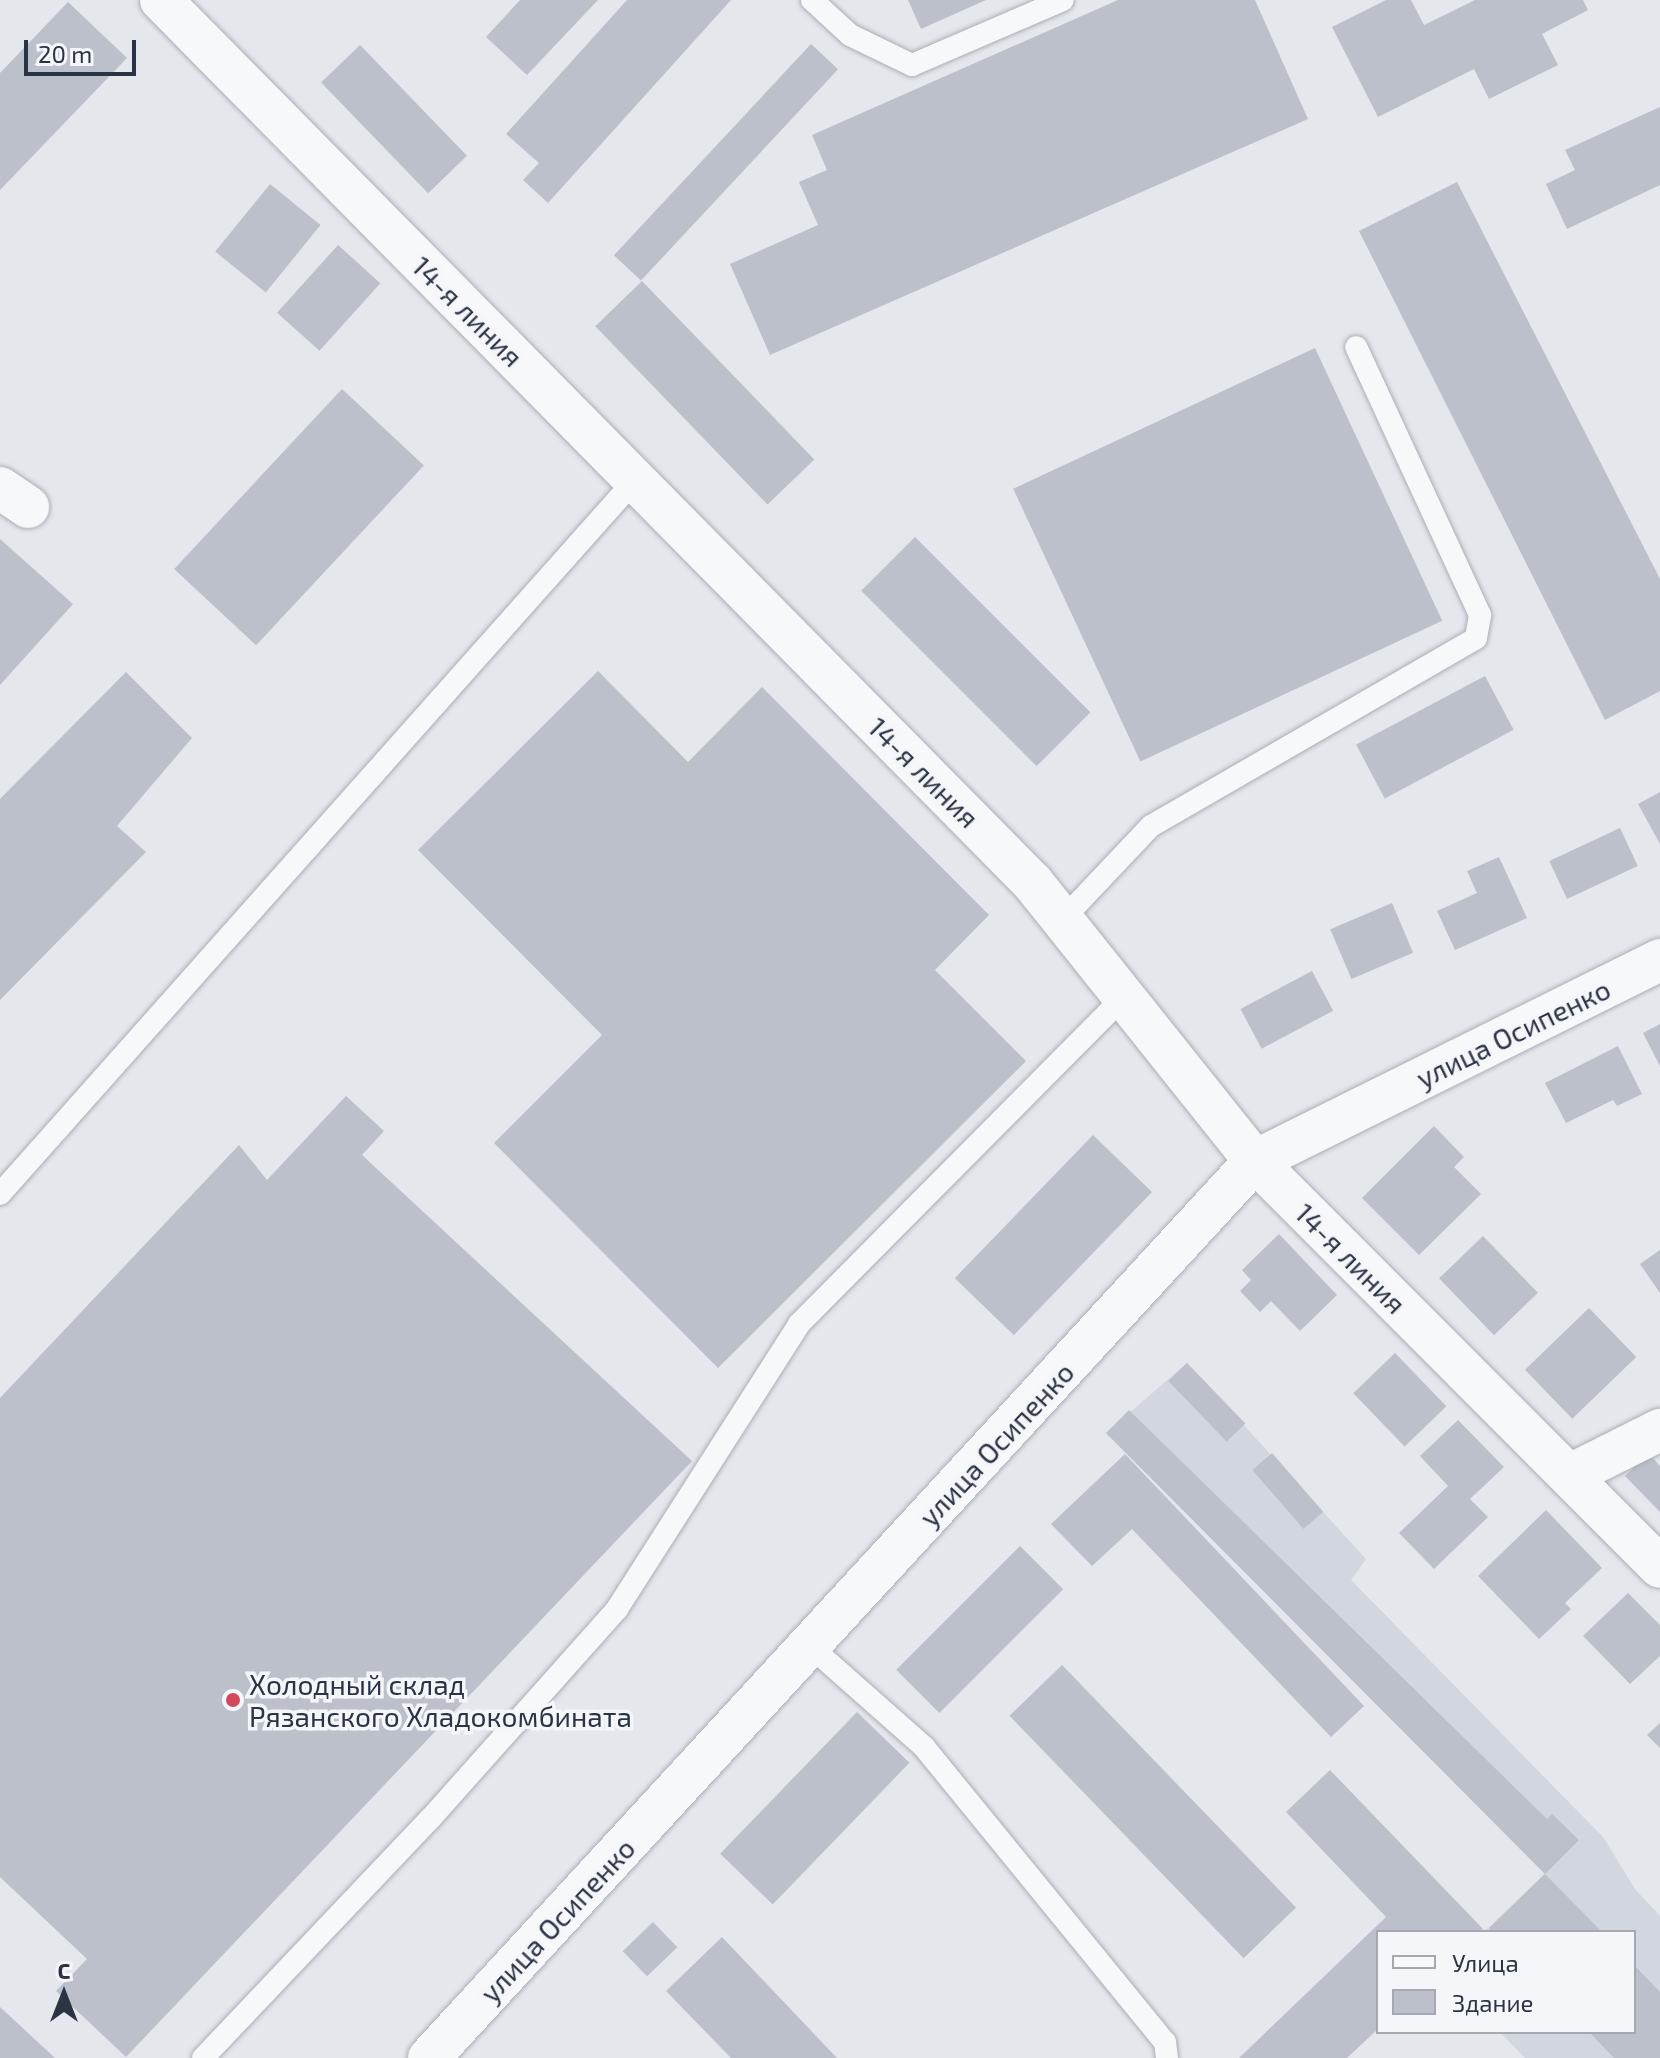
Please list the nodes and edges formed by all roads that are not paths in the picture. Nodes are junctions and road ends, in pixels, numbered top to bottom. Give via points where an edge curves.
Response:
1 (161, 0) edge
2 (812, 0) edge
3 (1063, 0) edge
4 (1356, 347) dead end
5 (635, 480) junction
6 (1062, 920) junction
7 (1660, 960) edge
8 (1124, 997) junction
9 (1255, 1161) junction
10 (0, 1194) edge
11 (1660, 1430) edge
12 (1570, 1475) junction
13 (1660, 1567) edge
14 (810, 1646) junction
15 (203, 2058) edge
16 (429, 2058) edge
17 (1167, 2058) edge

1 - 5 street, 14-я линия
2 - 3 lane via 850,35 912,65
4 - 6 lane via 1480,615 1476,638 1151,826
5 - 6 street, 14-я линия via 1033,883
5 - 10 lane
6 - 8 street, 14-я линия
7 - 9 street, улица Осипенко
8 - 9 street, 14-я линия
8 - 15 lane via 799,1324 617,1609 430,1819
9 - 12 street, 14-я линия
9 - 14 street, улица Осипенко
11 - 12 street
12 - 13 street, 14-я линия
14 - 16 street, улица Осипенко
14 - 17 lane via 924,1747 1165,2042

